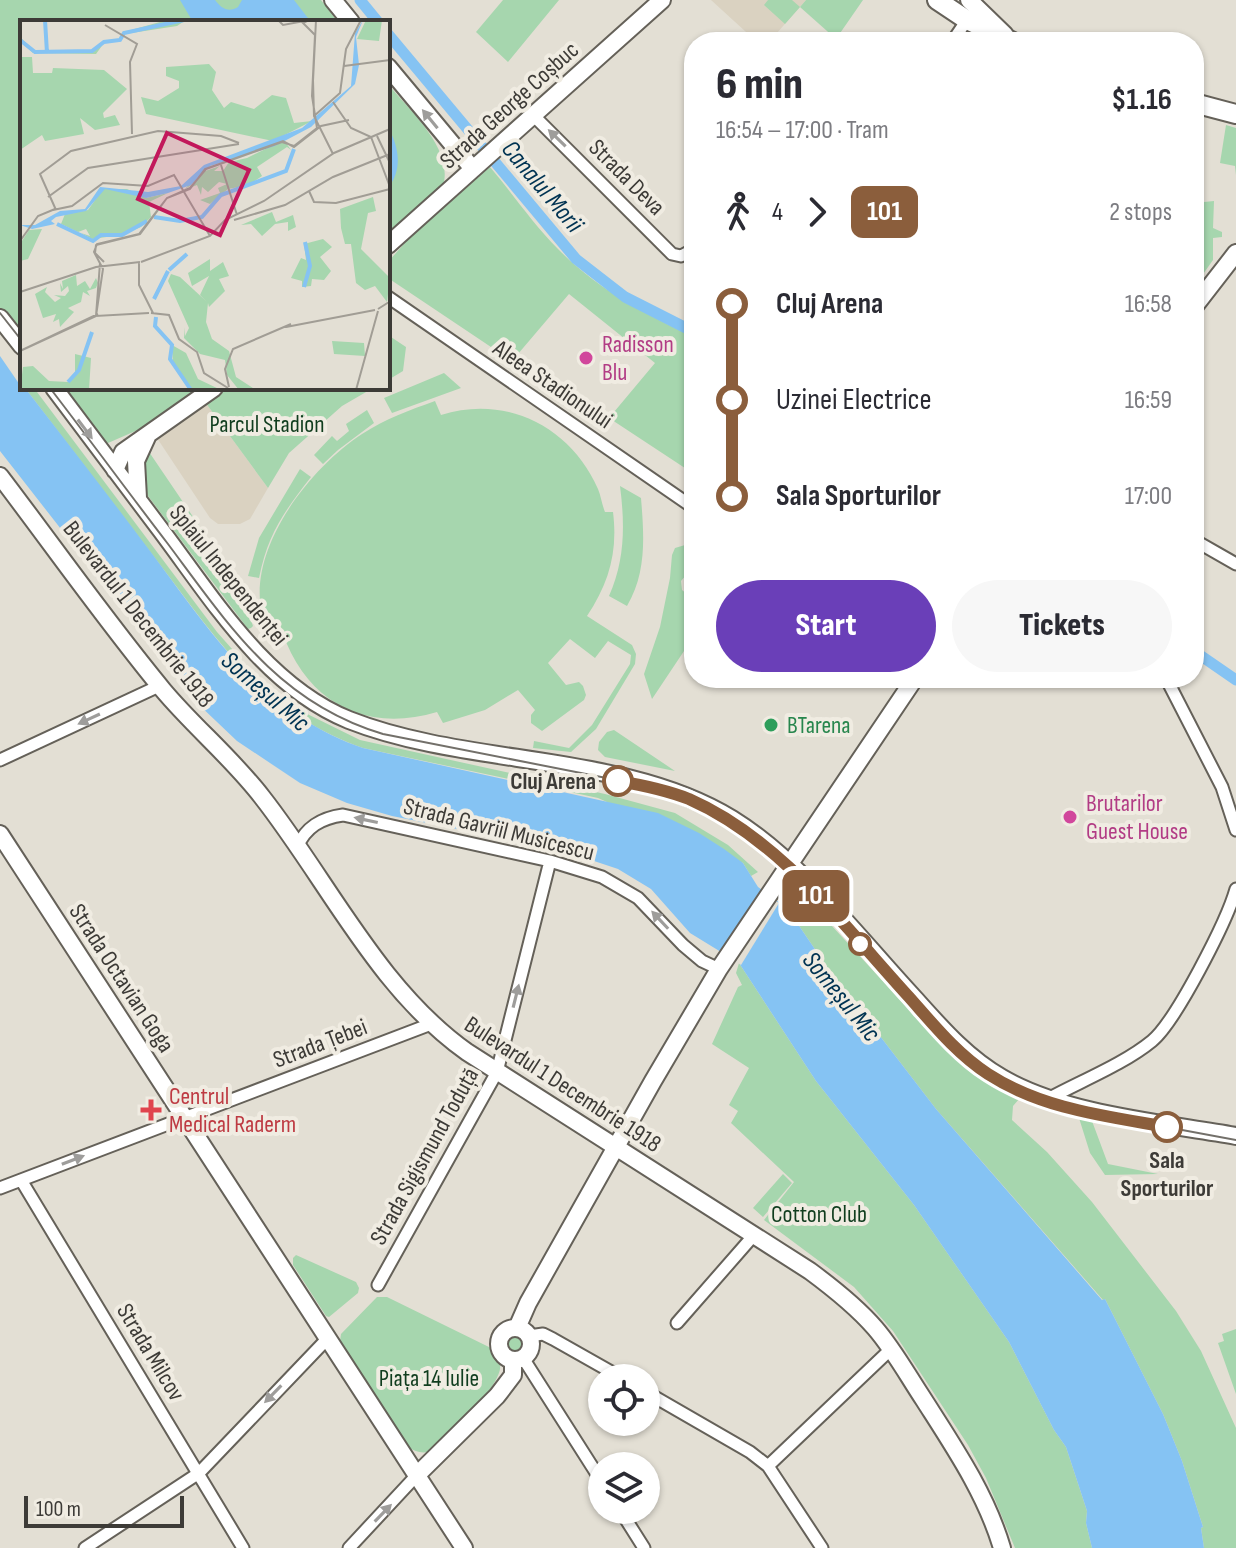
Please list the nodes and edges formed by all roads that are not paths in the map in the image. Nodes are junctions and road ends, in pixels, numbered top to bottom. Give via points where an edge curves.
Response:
1 (333, 0) edge
2 (662, 0) edge
3 (937, 0) edge
4 (969, 0) edge
5 (349, 20) edge
6 (967, 20) junction
7 (959, 32) edge
8 (992, 32) edge
9 (1002, 32) edge
10 (390, 69) edge
11 (1204, 106) edge
12 (1236, 114) edge
13 (533, 115) junction
14 (484, 159) junction
15 (390, 243) edge
16 (1236, 253) edge
17 (684, 254) edge
18 (1204, 294) edge
19 (390, 298) edge
20 (0, 318) edge
21 (20, 343) edge
22 (56, 390) edge
23 (211, 390) edge
24 (148, 436) junction
25 (136, 461) junction
26 (118, 473) junction
27 (0, 476) edge
28 (139, 500) junction
29 (684, 501) edge
30 (1204, 546) edge
31 (1236, 564) edge
32 (159, 686) junction
33 (908, 688) edge
34 (1171, 688) edge
35 (0, 760) edge
36 (1236, 830) edge
37 (0, 834) edge
38 (297, 847) junction
39 (550, 861) junction
40 (789, 864) junction
41 (1236, 889) edge
42 (723, 963) junction
43 (431, 1024) junction
44 (497, 1072) junction
45 (1048, 1099) junction
46 (184, 1118) junction
47 (1236, 1136) edge
48 (617, 1146) junction
49 (21, 1180) junction
50 (0, 1188) edge
51 (754, 1235) junction
52 (378, 1285) dead end
53 (677, 1323) dead end
54 (523, 1332) junction
55 (328, 1338) junction
56 (891, 1349) junction
57 (518, 1359) junction
58 (597, 1364) edge
59 (660, 1400) edge
60 (588, 1462) edge
61 (768, 1466) junction
62 (199, 1473) junction
63 (416, 1476) junction
64 (629, 1524) edge
65 (85, 1548) edge
66 (243, 1548) edge
67 (349, 1548) edge
68 (464, 1548) edge
69 (644, 1548) edge
70 (822, 1548) edge
71 (1002, 1548) edge

1 - 5 main road
2 - 13 main road, Strada George Coșbuc
3 - 6 main road
4 - 9 main road
6 - 7 street
6 - 8 main road
14 -> 10 main road
11 - 12 main road
13 - 14 main road, Strada George Coșbuc
17 -> 13 street, Strada Deva via 672,254
14 - 15 main road, Strada George Coșbuc
16 - 18 main road
19 - 29 street, Aleea Stadionului
20 - 21 main road
22 -> 26 main road, Splaiul Independenței
23 - 24 main road
24 - 25 main road
24 - 26 main road via 123,452
25 - 26 main road
25 - 28 main road
26 - 28 main road, Splaiul Independenței
27 - 32 main road, Bulevardul 1 Decembrie 1918
28 - 40 main road, Splaiul Independenței via 246,639 312,700 350,720 393,733 551,765 584,781 655,795 685,795 745,827
30 - 31 street
32 -> 35 street
32 - 38 main road, Bulevardul 1 Decembrie 1918 via 241,770
33 - 40 main road
34 - 36 street via 1218,778
37 - 46 main road, Strada Octavian Goga
39 -> 38 street, Strada Gavriil Musicescu via 343,815 313,825
38 - 43 main road, Bulevardul 1 Decembrie 1918
42 -> 39 street, Strada Gavriil Musicescu via 702,961 627,890
44 -> 39 street, Strada Sigismund Toduță
40 - 42 main road
40 - 45 main road, Splaiul Independenței via 969,1055
41 - 45 street via 1164,1029 1143,1047
42 - 48 main road
43 - 44 main road, Bulevardul 1 Decembrie 1918
43 - 46 street, Strada Țebei
44 - 48 main road, Bulevardul 1 Decembrie 1918
44 - 52 street, Strada Sigismund Toduță
45 - 47 main road, Splaiul Independenței
49 -> 46 street, Strada Țebei
46 - 55 main road, Strada Octavian Goga
48 - 51 main road, Bulevardul 1 Decembrie 1918
48 - 54 main road via 528,1303
49 - 50 street, Strada Țebei
49 - 62 street, Strada Milcov
51 - 53 street
51 - 56 main road, Bulevardul 1 Decembrie 1918 via 830,1285
54 - 57 main road via 530,1351
54 - 57 main road via 507,1330 499,1342 501,1351
54 - 58 street via 543,1334
55 -> 62 street
55 - 63 main road
56 - 61 street
56 - 71 main road, Bulevardul 1 Decembrie 1918 via 972,1478
57 - 60 street
57 - 63 main road via 505,1387
59 - 61 street
61 - 70 street
62 - 65 street
62 - 66 street, Strada Milcov
67 -> 63 street
63 - 68 main road
64 - 69 street

